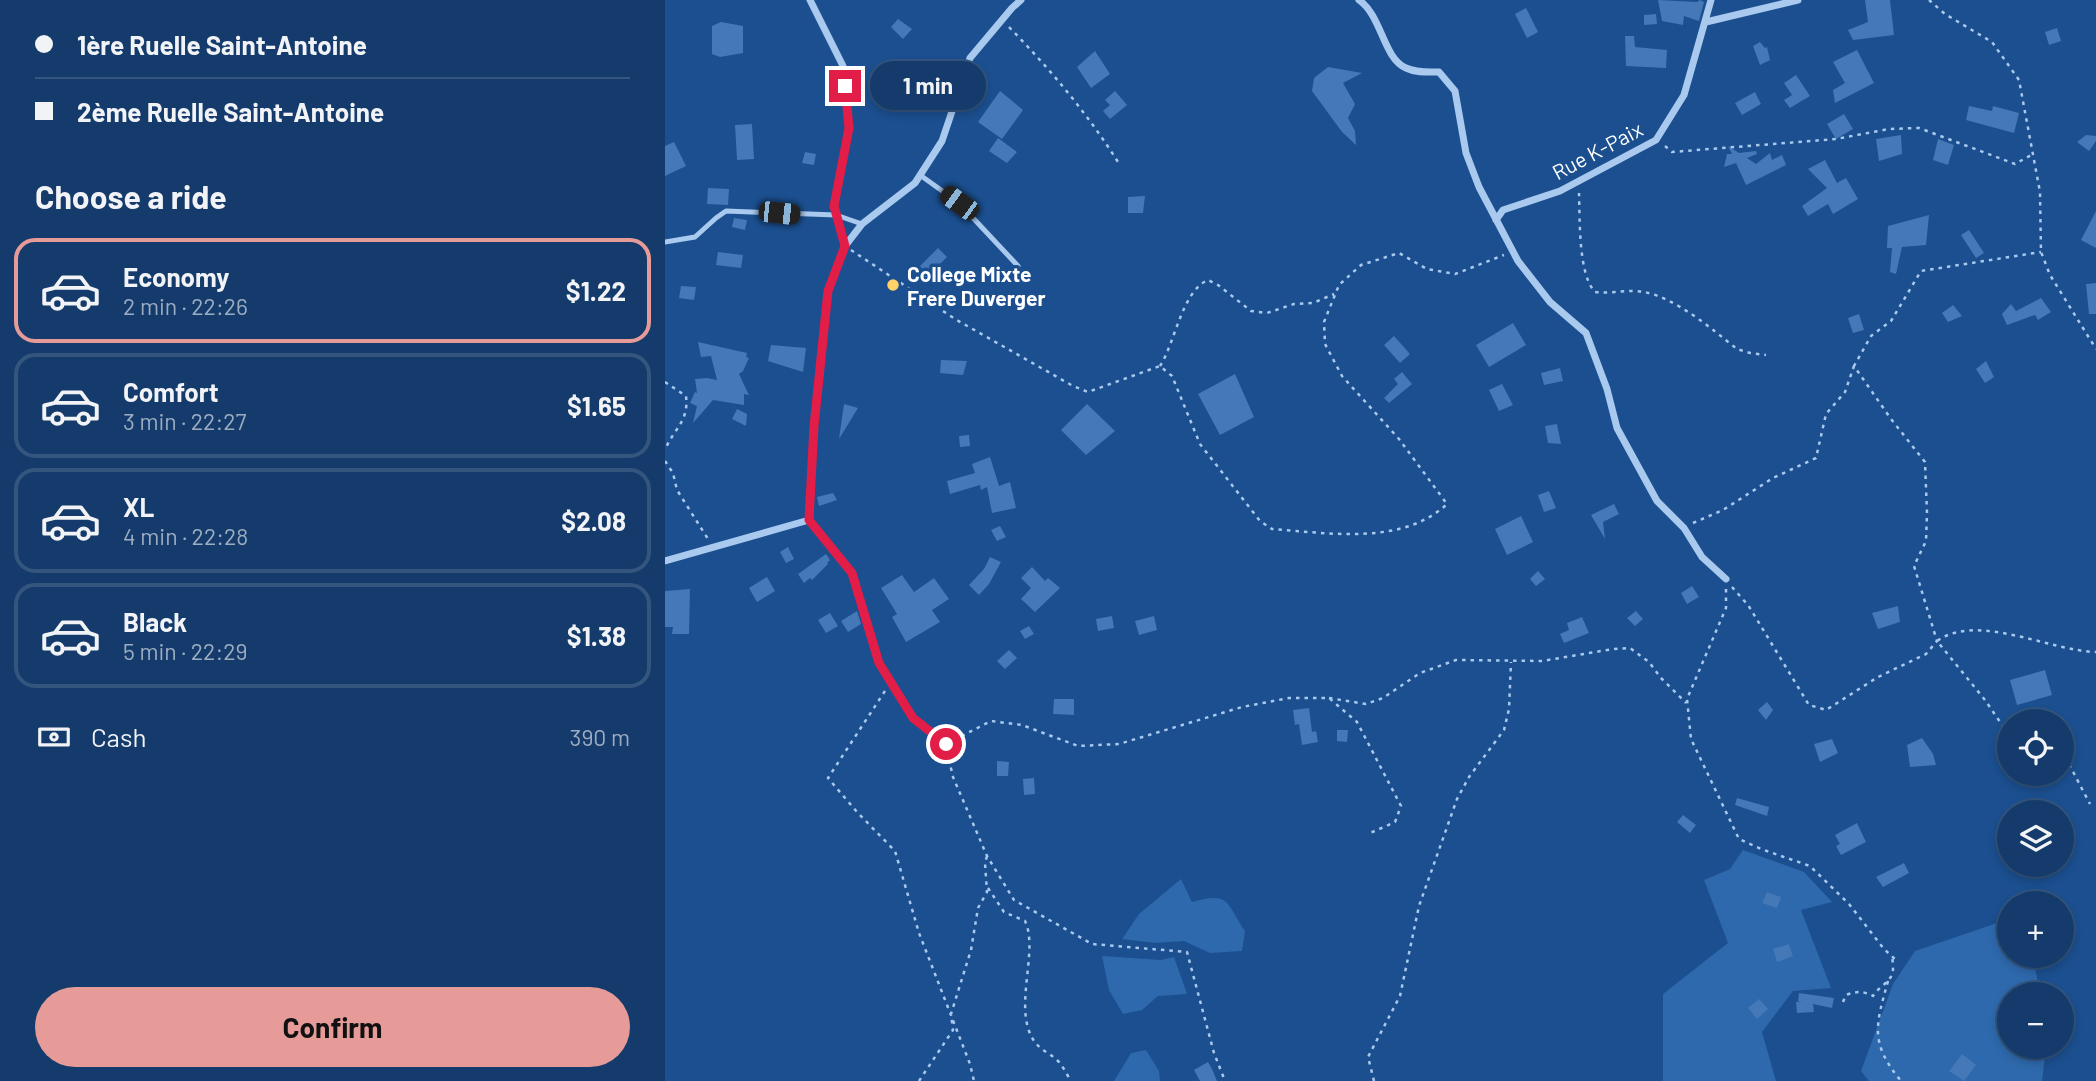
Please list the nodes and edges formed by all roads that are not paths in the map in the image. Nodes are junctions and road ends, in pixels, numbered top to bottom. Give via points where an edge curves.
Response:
1 (810, 0) edge
2 (1021, 0) edge
3 (1359, 0) edge
4 (1711, 0) edge
5 (1798, 0) edge
6 (1706, 22) junction
7 (920, 175) junction
8 (836, 215) junction
9 (1496, 220) junction
10 (862, 224) junction
11 (665, 242) edge
12 (845, 246) junction
13 (1018, 266) dead end
14 (809, 520) junction
15 (665, 561) edge
16 (1726, 579) road end
17 (946, 744) road end

1 - 8 street via 843,66 849,128
2 - 7 street via 970,58 942,141
3 - 9 street via 1370,8 1402,67 1439,72 1455,90 1466,153
4 - 6 street, Rue K-Paix
5 - 6 street
6 - 9 street, Rue K-Paix via 1684,95 1656,140 1578,183 1503,210
7 - 10 street
7 - 13 lane via 959,203
8 - 10 lane
8 - 11 lane via 726,211 695,237
8 - 12 street
9 - 16 street via 1550,302 1586,333 1617,428 1657,500
10 - 12 street
12 - 14 street via 828,291
14 - 15 street
14 - 17 street via 852,573 879,663 890,682 913,718

